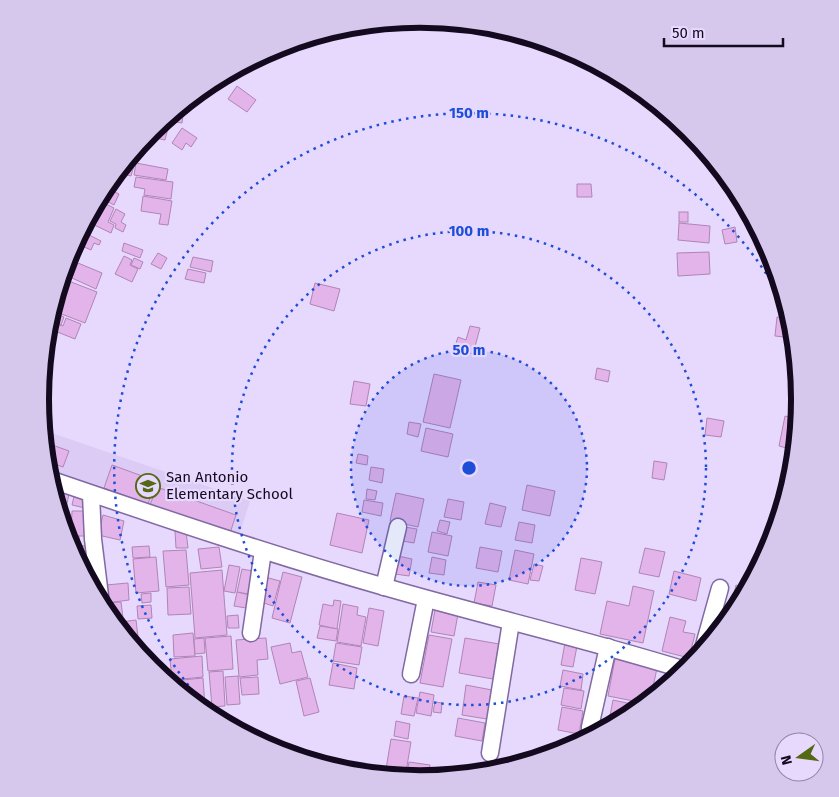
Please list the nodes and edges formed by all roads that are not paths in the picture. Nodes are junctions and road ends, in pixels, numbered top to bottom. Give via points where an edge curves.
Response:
1 (59, 483) edge
2 (91, 494) junction
3 (398, 527) dead end
4 (263, 551) junction
5 (99, 585) edge
6 (384, 587) junction
7 (720, 588) dead end
8 (426, 599) junction
9 (511, 622) junction
10 (708, 632) edge
11 (251, 633) dead end
12 (608, 647) junction
13 (675, 667) edge
14 (412, 674) dead end
15 (590, 728) edge
16 (490, 753) dead end

1 - 2 street
2 - 4 street
2 - 5 street
3 - 6 street
4 - 6 street
4 - 11 street
6 - 8 street
7 - 10 street
8 - 9 street
8 - 14 street
9 - 12 street
9 - 16 street
12 - 13 street
12 - 15 street

